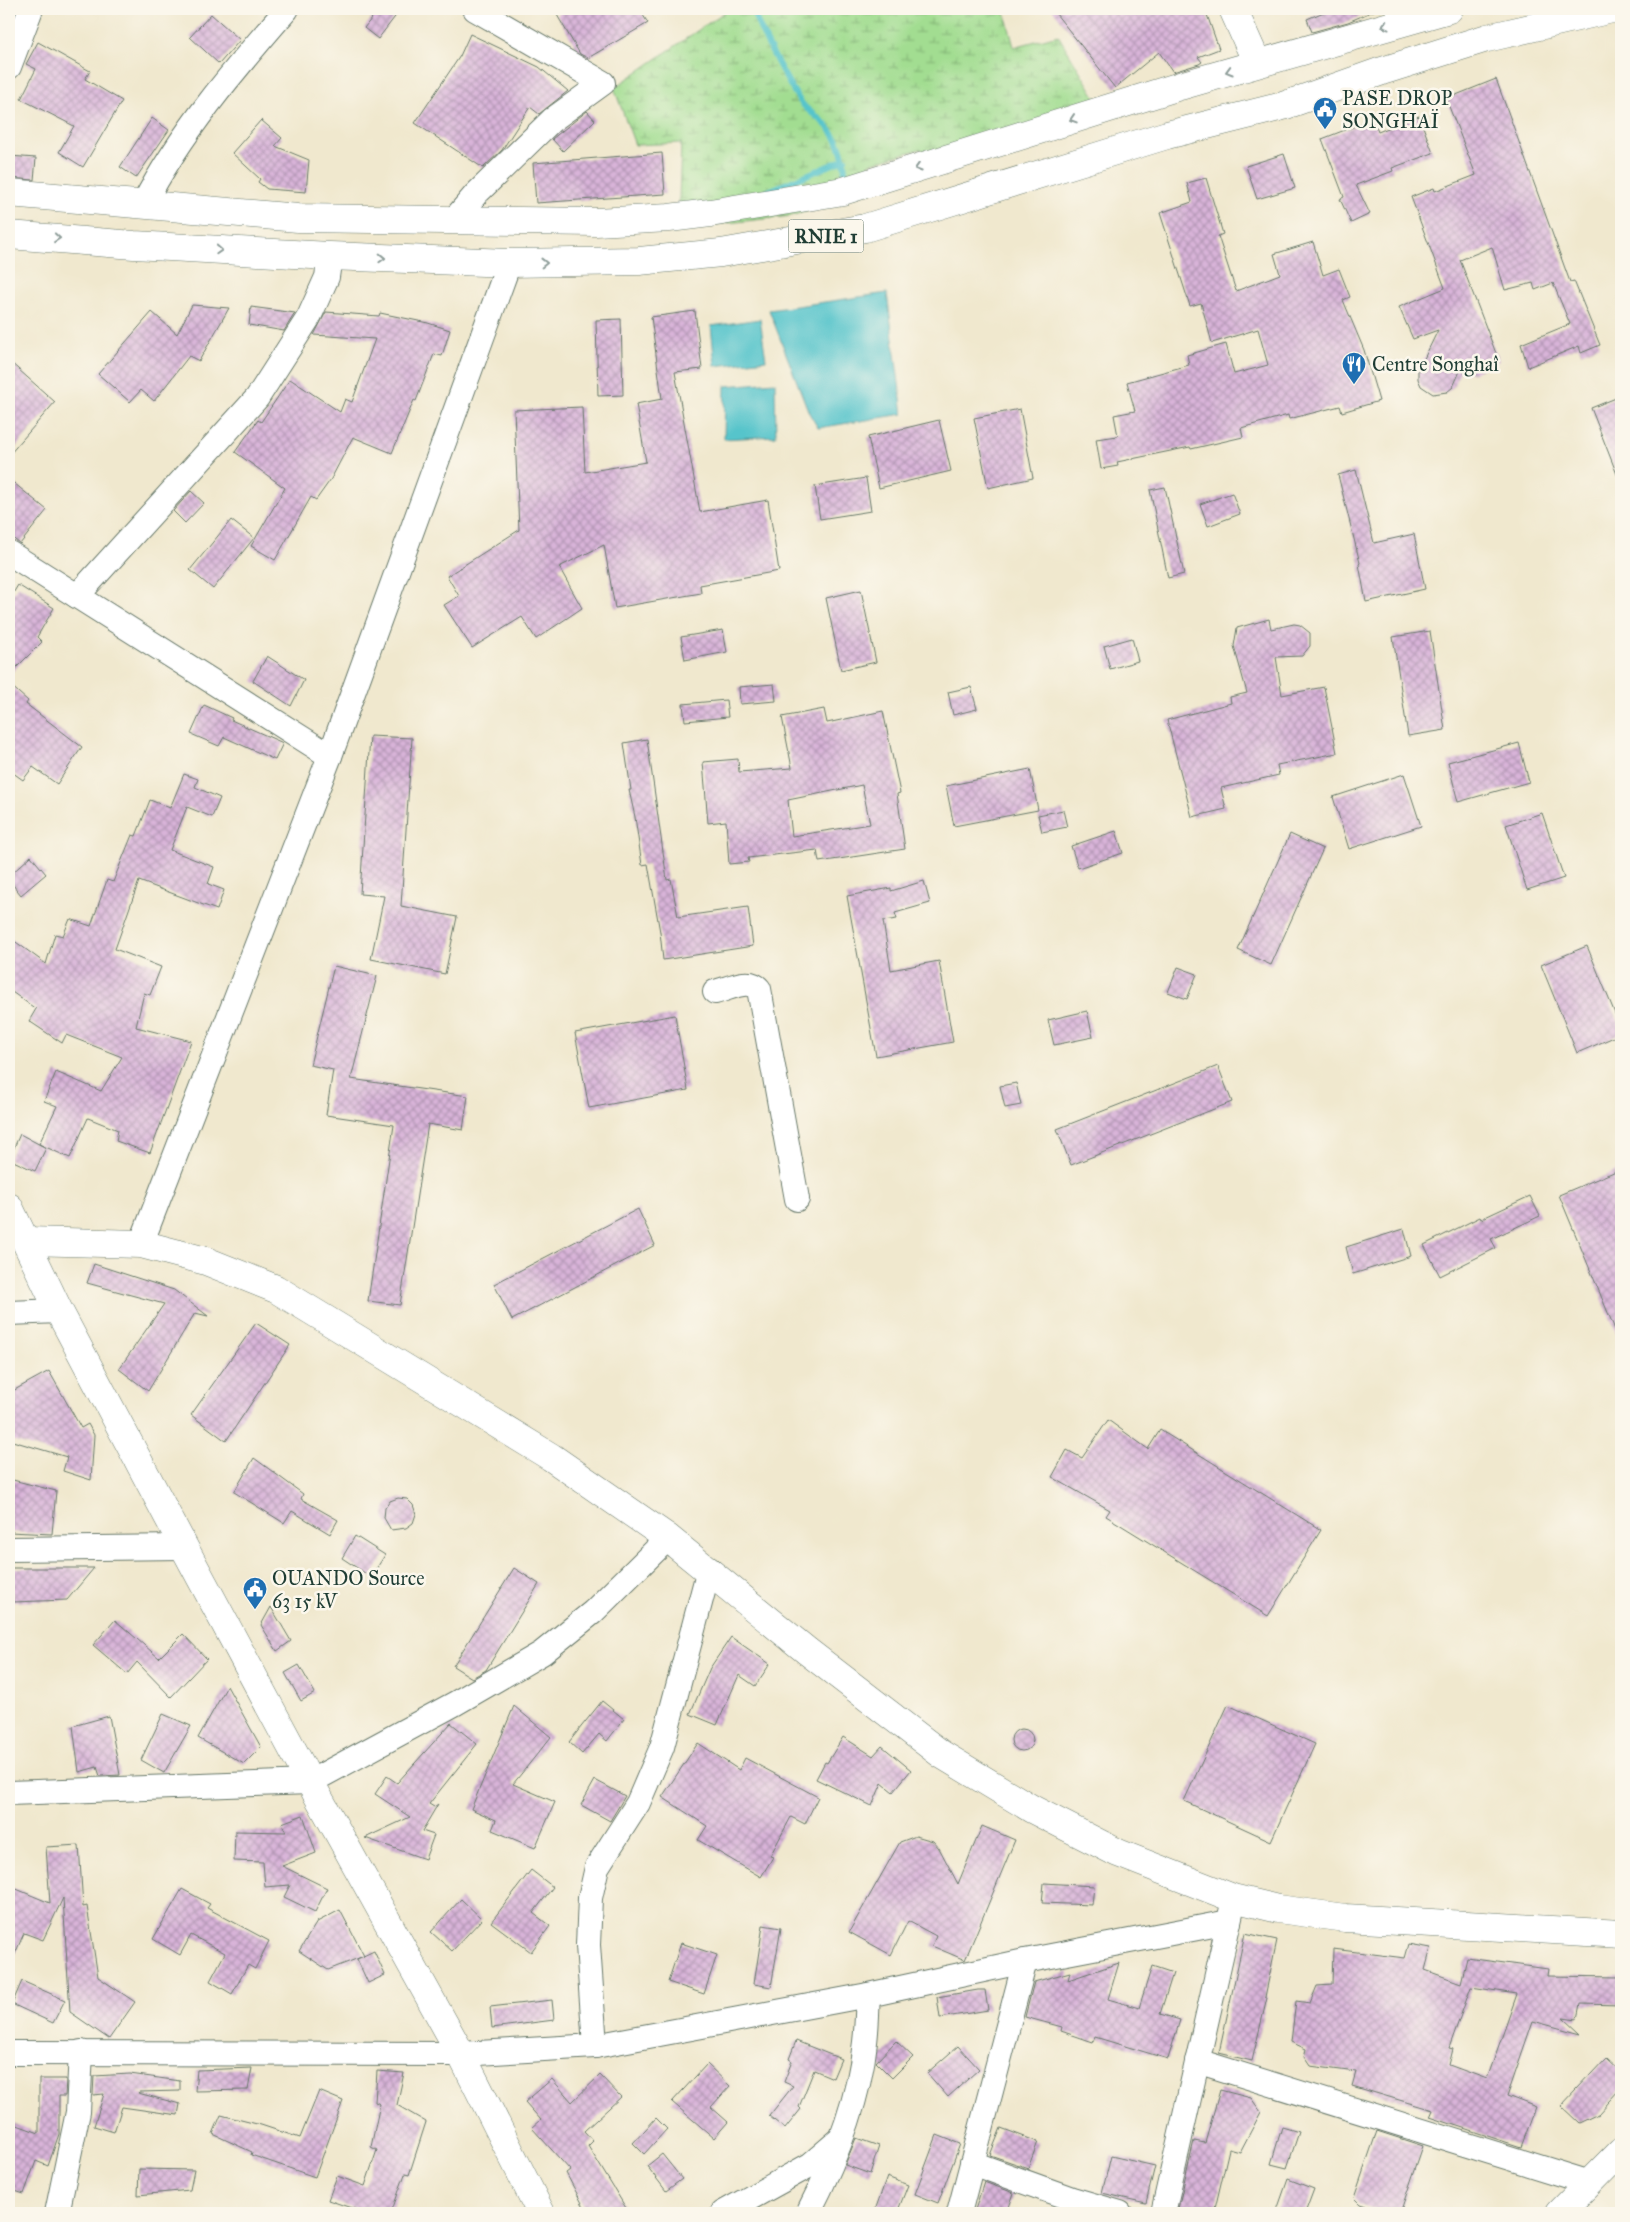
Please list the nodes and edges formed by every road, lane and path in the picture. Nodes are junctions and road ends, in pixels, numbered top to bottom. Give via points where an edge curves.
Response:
1 (31, 9) edge
2 (287, 9) edge
3 (475, 9) edge
4 (1233, 9) edge
5 (1449, 9) edge
6 (1612, 9) edge
7 (1257, 63) junction
8 (9, 67) edge
9 (9, 193) edge
10 (143, 205) junction
11 (453, 221) junction
12 (9, 235) edge
13 (330, 256) junction
14 (509, 263) junction
15 (9, 553) edge
16 (77, 596) junction
17 (330, 756) junction
18 (715, 992) dead end
19 (797, 1199) dead end
20 (9, 1207) edge
21 (27, 1241) junction
22 (140, 1244) junction
23 (59, 1311) junction
24 (9, 1312) edge
25 (668, 1538) junction
26 (184, 1547) junction
27 (9, 1549) edge
28 (709, 1569) junction
29 (310, 1782) junction
30 (9, 1793) edge
31 (1231, 1910) junction
32 (1621, 1934) edge
33 (1025, 1961) junction
34 (868, 1995) junction
35 (595, 2046) junction
36 (81, 2052) junction
37 (9, 2053) edge
38 (460, 2054) junction
39 (1197, 2061) junction
40 (843, 2136) junction
41 (1621, 2151) edge
42 (972, 2164) junction
43 (1590, 2183) junction
44 (57, 2213) edge
45 (542, 2213) edge
46 (723, 2213) edge
47 (808, 2213) edge
48 (959, 2213) edge
49 (1120, 2213) edge
50 (1163, 2213) edge
51 (1560, 2213) edge

1 - 8 street
2 - 10 street via 234,70 162,168
3 - 11 street via 603,83 552,120
4 - 7 main road
5 -> 7 main road, RNIE 1
14 -> 6 main road, RNIE 1 via 666,259 721,253 865,228 1167,135 1283,106 1487,38
7 -> 11 main road, RNIE 1 via 843,191 668,218 596,222
9 - 10 main road, RNIE 1
10 - 11 main road, RNIE 1 via 298,218
12 -> 13 main road, RNIE 1
13 -> 14 main road, RNIE 1
13 - 16 street via 327,277 313,310 257,398
14 - 17 street
15 - 16 street
16 - 17 street
17 - 22 street
18 - 19 street via 749,983 759,989
20 - 21 main road
21 - 22 main road
21 - 23 main road
22 - 25 main road via 206,1261 276,1289 551,1457
23 - 24 street
23 - 26 main road
25 - 28 main road
25 - 29 street via 593,1612 542,1652
26 - 27 street
26 - 29 main road
28 - 31 main road via 807,1651 941,1754 1032,1809
28 - 35 street via 662,1747 638,1803 597,1867 590,1898 588,1945
29 - 30 street
29 - 38 main road
31 - 32 main road via 1278,1909 1346,1918
31 - 33 street
31 - 39 street
33 - 34 street
33 - 42 street
34 - 35 street
34 - 40 street via 860,2075
35 - 38 street
36 - 37 street
36 - 38 street
36 - 44 street via 78,2112
38 - 45 main road
39 - 43 street
39 - 50 street
40 - 46 street via 810,2165
40 - 47 street
41 - 43 main road
42 - 48 street
42 - 49 street
43 - 51 main road

